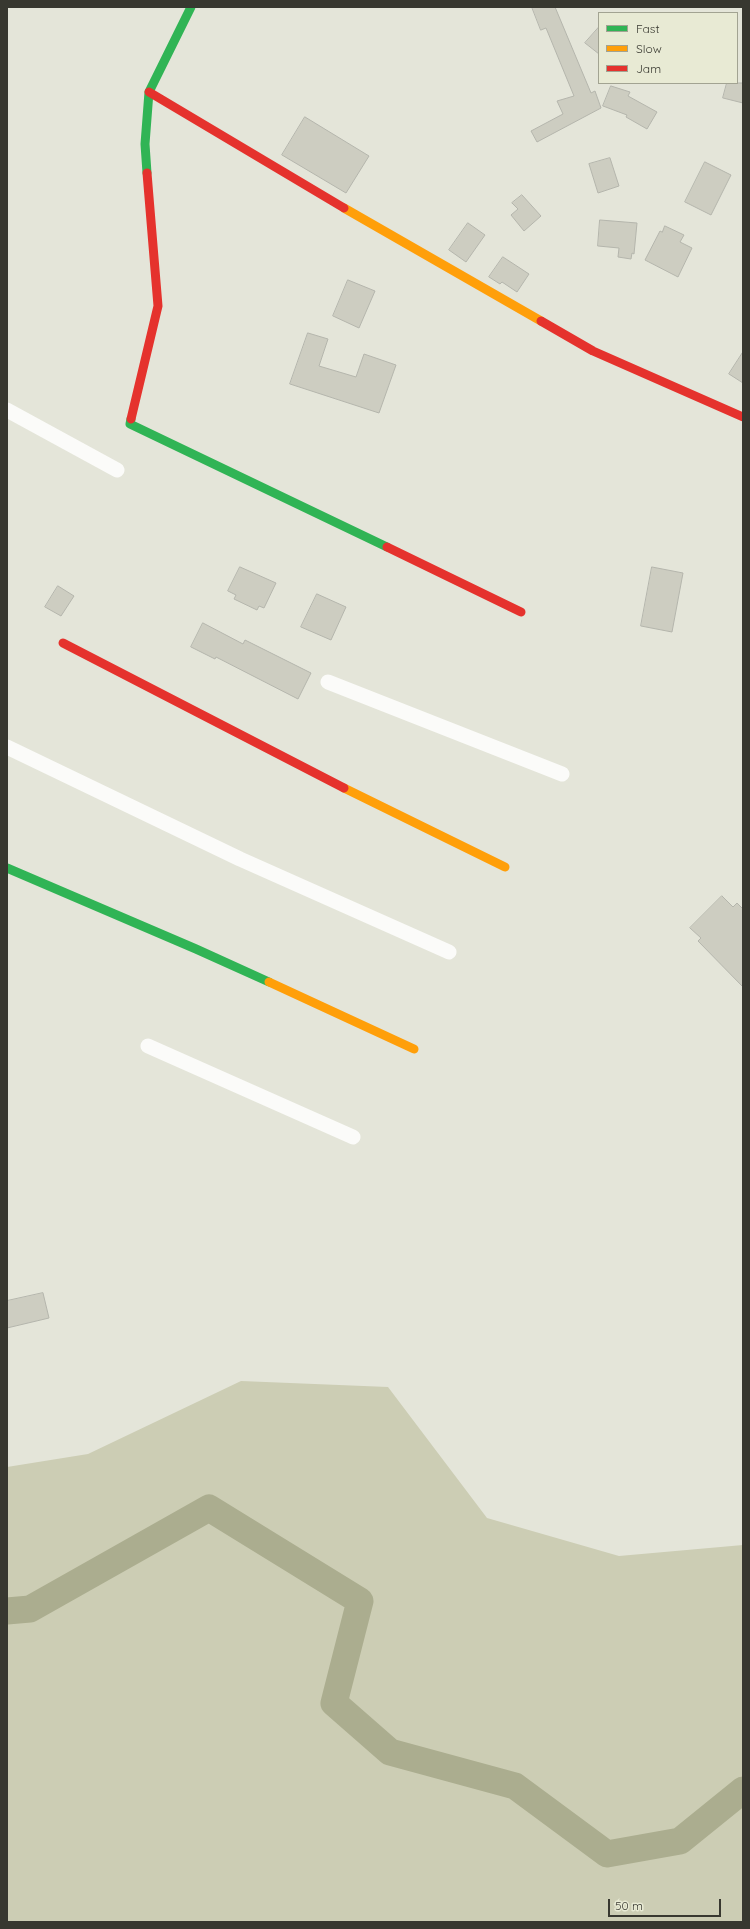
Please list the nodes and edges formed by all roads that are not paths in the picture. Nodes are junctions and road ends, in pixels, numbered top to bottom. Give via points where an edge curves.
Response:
1 (191, 7) edge
2 (149, 92) junction
3 (7, 410) edge
4 (743, 417) edge
5 (117, 470) dead end
6 (521, 612) dead end
7 (63, 643) dead end
8 (328, 682) dead end
9 (7, 747) edge
10 (562, 774) dead end
11 (505, 866) dead end
12 (7, 868) edge
13 (450, 952) dead end
14 (148, 1046) dead end
15 (414, 1048) dead end
16 (353, 1137) dead end

1 - 2 street
2 - 4 street via 278,170 593,351
2 - 6 street via 145,144 158,306 130,424
3 - 5 street
7 - 11 street via 289,761
8 - 10 street
9 - 13 street via 240,859
12 - 15 street via 196,949
14 - 16 street

